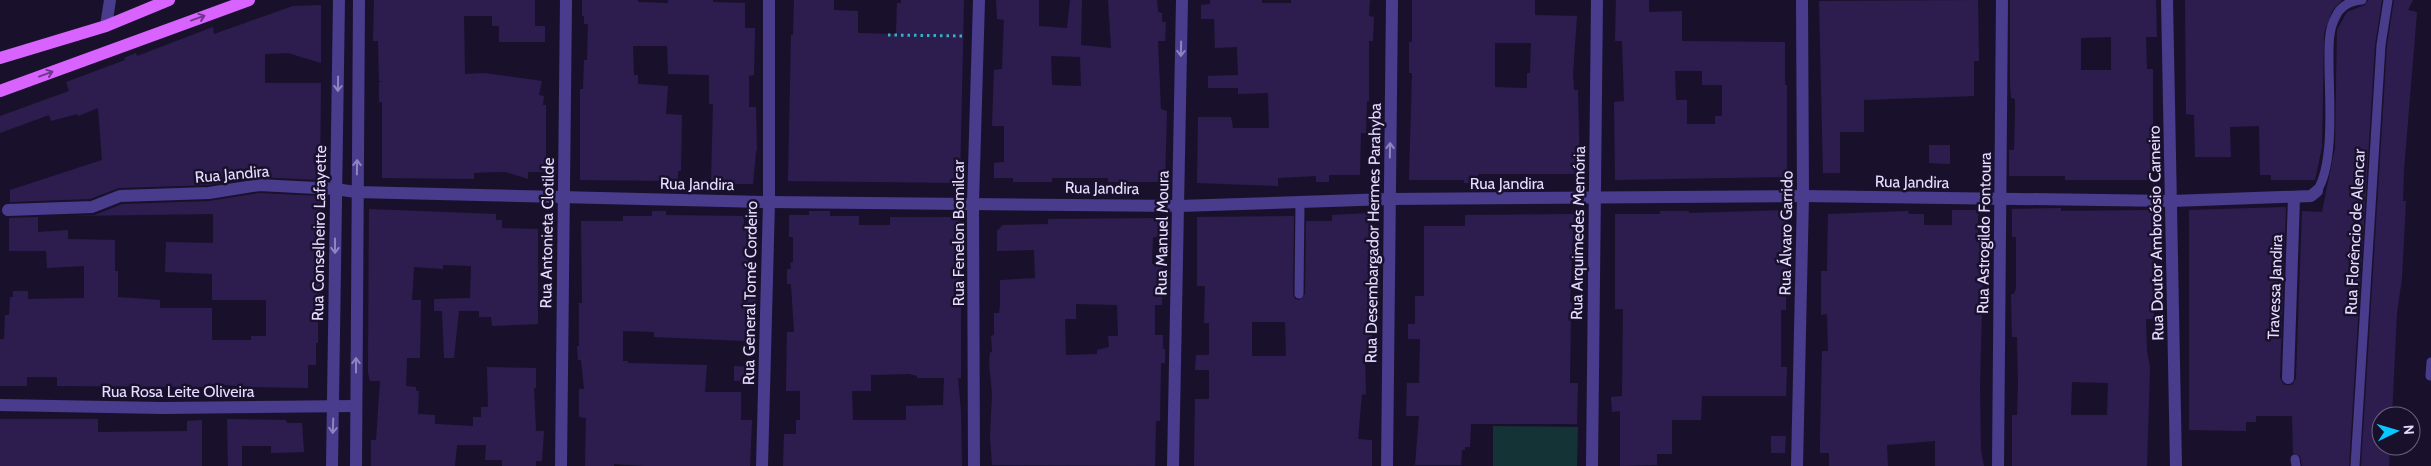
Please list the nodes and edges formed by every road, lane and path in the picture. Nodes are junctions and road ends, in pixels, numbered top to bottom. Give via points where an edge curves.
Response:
1 (110, 0) edge
2 (169, 0) edge
3 (248, 0) edge
4 (339, 0) edge
5 (359, 0) edge
6 (566, 0) edge
7 (769, 0) edge
8 (978, 0) edge
9 (1182, 0) edge
10 (1392, 0) edge
11 (1597, 0) edge
12 (1802, 0) edge
13 (2002, 0) edge
14 (2167, 0) edge
15 (2362, 0) edge
16 (2388, 0) edge
17 (106, 26) junction
18 (888, 35) dead end
19 (978, 36) junction
20 (0, 58) edge
21 (338, 62) junction
22 (358, 62) junction
23 (0, 91) edge
24 (335, 189) junction
25 (2317, 191) joint
26 (356, 192) junction
27 (1803, 196) junction
28 (563, 197) junction
29 (2294, 197) junction
30 (1389, 199) junction
31 (1594, 199) junction
32 (2000, 200) junction
33 (2172, 201) junction
34 (769, 202) junction
35 (974, 202) junction
36 (1300, 202) junction
37 (1179, 206) junction
38 (8, 210) dead end
39 (1299, 294) dead end
40 (2431, 362) edge
41 (2430, 376) edge
42 (2288, 378) dead end
43 (0, 405) edge
44 (334, 406) junction
45 (356, 406) junction
46 (332, 466) edge
47 (356, 466) edge
48 (561, 466) edge
49 (762, 466) edge
50 (974, 466) edge
51 (1173, 466) edge
52 (1387, 466) edge
53 (1592, 466) edge
54 (1797, 466) edge
55 (1998, 466) edge
56 (2176, 466) edge
57 (2355, 466) edge

1 - 17 street
2 - 17 main road
23 -> 3 main road
4 - 21 street, Rua Conselheiro Lafayette
5 - 22 street
6 - 28 street, Rua Antonieta Clotilde
7 - 34 street, Rua General Tomé Cordeiro
8 - 19 street, Rua Fenelon Bomilcar
9 -> 37 street, Rua Manuel Moura
30 -> 10 street, Rua Desembargador Hermes Parahyba
11 - 31 street, Rua Arquimedes Memória
12 - 27 street, Rua Álvaro Garrido
13 - 32 street, Rua Astrogildo Fontoura
14 - 33 street, Rua Doutor Ambroósio Carneiro
15 - 25 lane via 2350,2 2342,8 2334,18 2330,34 2330,130 2324,175
16 - 57 lane, Rua Florêncio de Alencar via 2381,45
17 - 20 main road
18 - 19 path
19 - 35 street, Rua Fenelon Bomilcar
21 - 22 street
21 -> 24 street, Rua Conselheiro Lafayette
26 -> 22 street
24 - 26 street, Rua Jandira
24 - 38 street, Rua Jandira via 260,185 209,192 120,196 92,207
24 -> 44 street, Rua Conselheiro Lafayette
25 - 29 street, Rua Jandira via 2311,196
26 - 28 street, Rua Jandira
45 -> 26 street
27 - 31 street, Rua Jandira
27 - 32 street, Rua Jandira
27 - 54 street, Rua Álvaro Garrido
28 - 34 street, Rua Jandira
28 - 48 street, Rua Antonieta Clotilde
29 - 33 street, Rua Jandira
29 - 42 street, Travessa Jandira
30 - 31 street, Rua Jandira
30 - 36 street, Rua Jandira
30 - 52 street, Rua Desembargador Hermes Parahyba
31 - 53 street, Rua Arquimedes Memória
32 - 33 street, Rua Jandira
32 - 55 street, Rua Astrogildo Fontoura
33 - 56 street, Rua Doutor Ambroósio Carneiro
34 - 35 street, Rua Jandira
34 - 49 street, Rua General Tomé Cordeiro
35 - 37 street, Rua Jandira
35 - 50 street, Rua Fenelon Bomilcar
36 - 37 street, Rua Jandira
36 - 39 lane
37 - 51 street, Rua Manuel Moura
40 - 41 lane
43 - 44 street, Rua Rosa Leite Oliveira via 162,408
44 - 45 street, Rua Rosa Leite Oliveira
44 -> 46 street, Rua Conselheiro Lafayette
45 - 47 street

